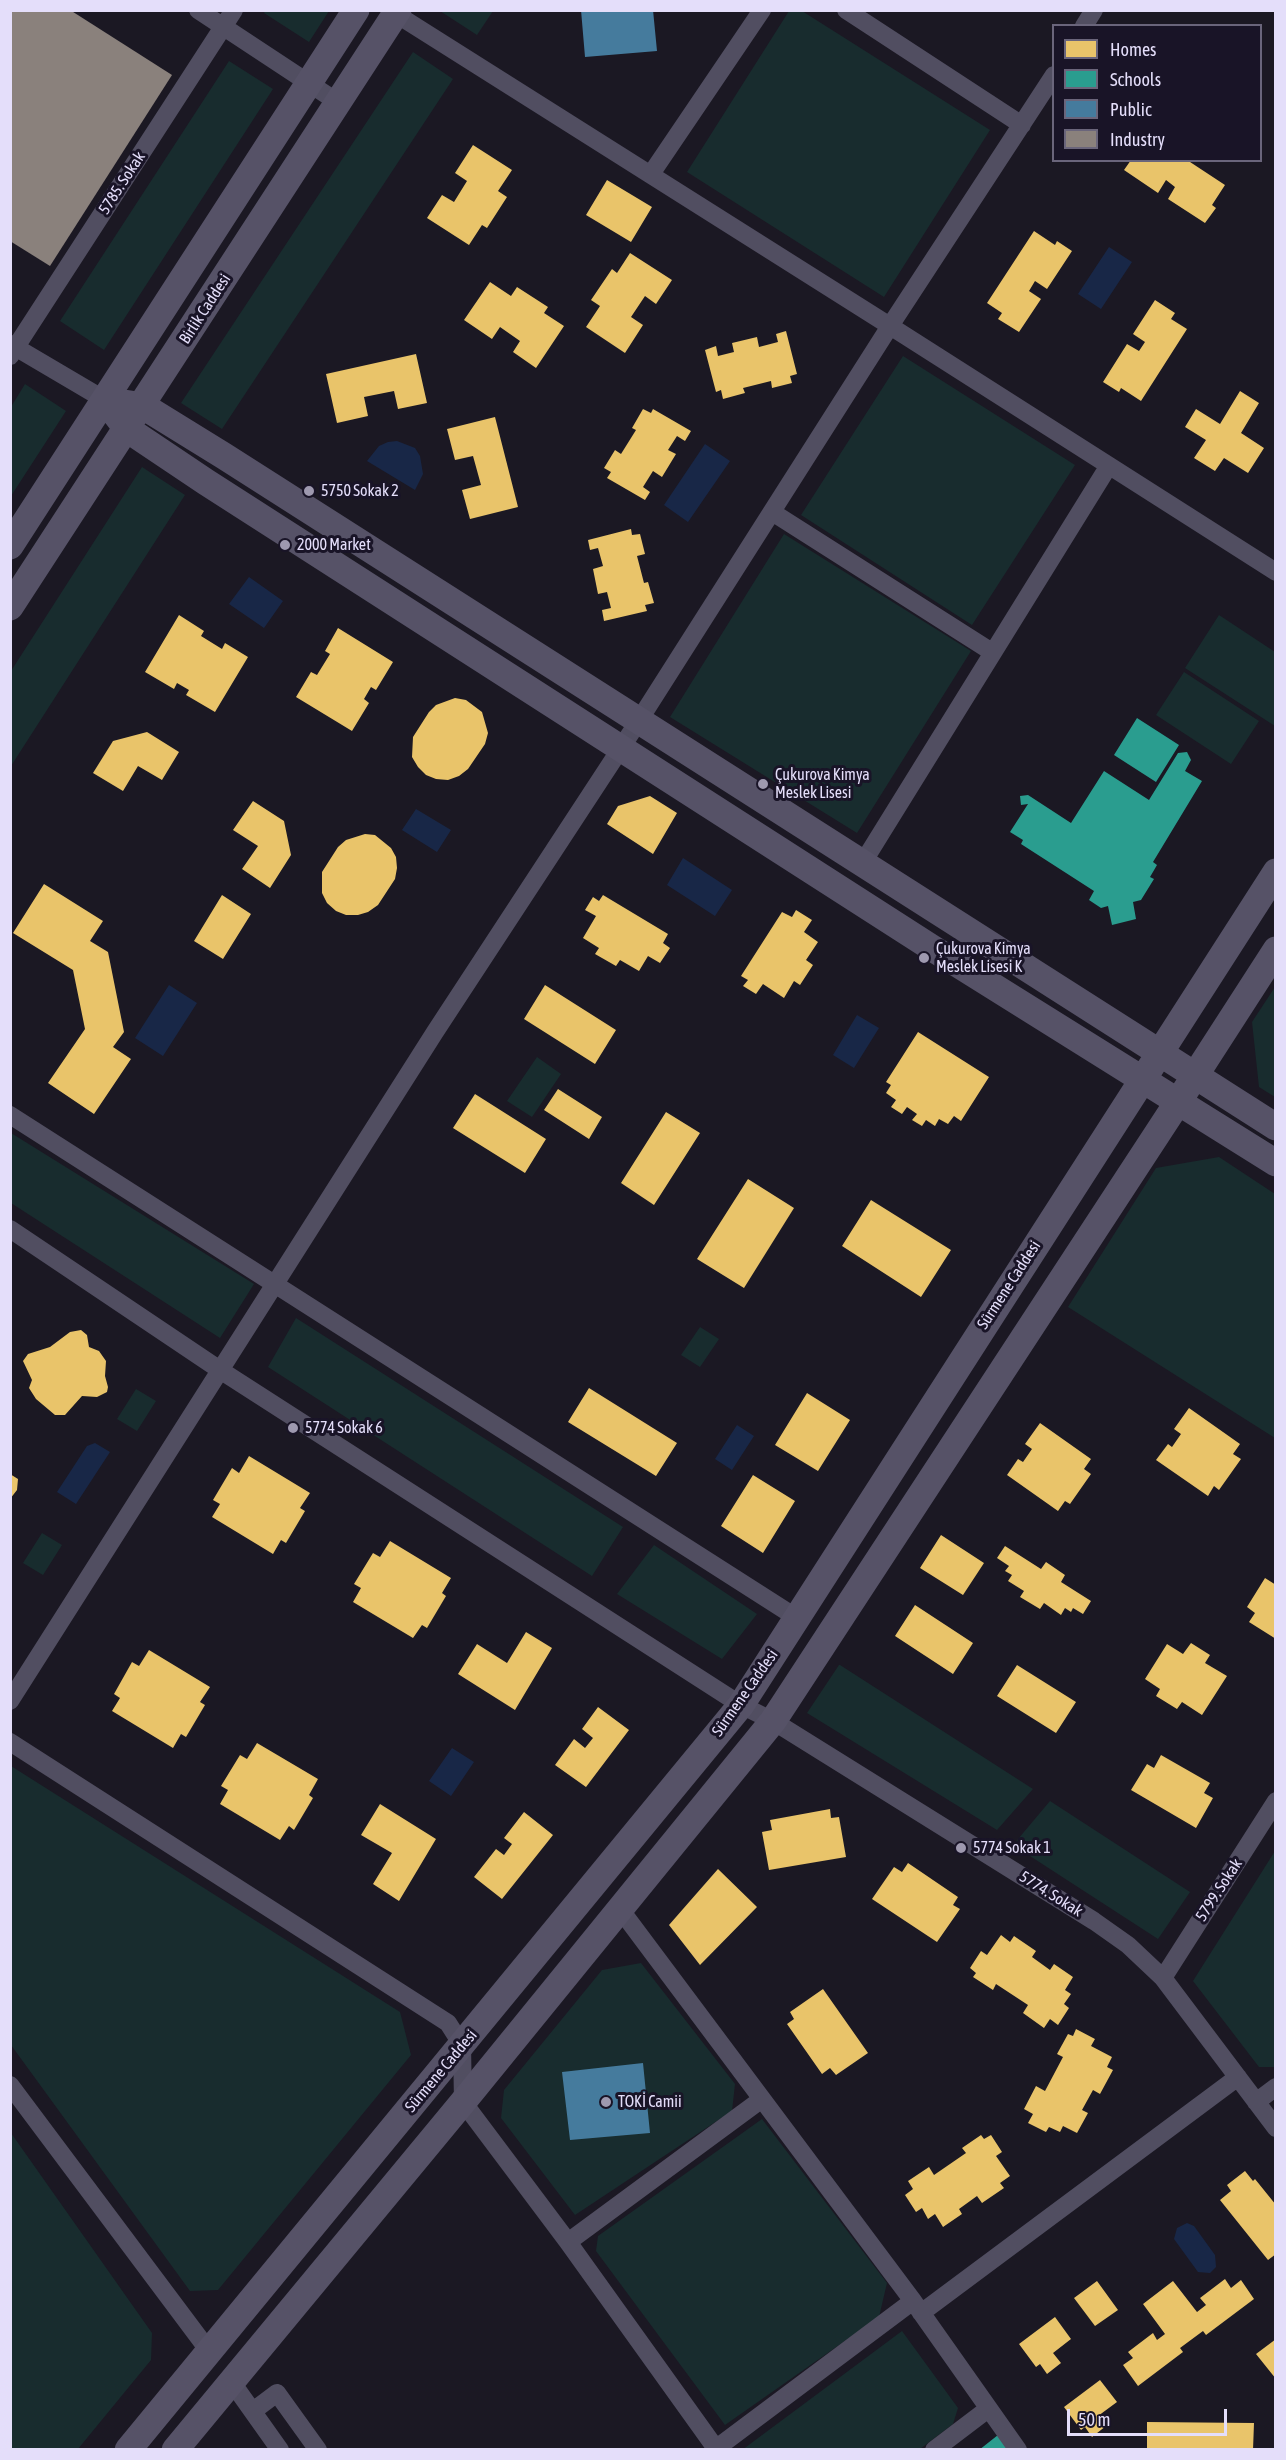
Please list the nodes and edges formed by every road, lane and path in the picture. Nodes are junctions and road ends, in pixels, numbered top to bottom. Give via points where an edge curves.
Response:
1 (198, 10) edge
2 (234, 10) edge
3 (356, 10) edge
4 (762, 10) edge
5 (846, 10) edge
6 (1094, 10) edge
7 (397, 12) edge
8 (1085, 24) edge
9 (224, 27) junction
10 (1052, 77) edge
11 (309, 84) junction
12 (339, 103) junction
13 (1022, 125) junction
14 (651, 174) junction
15 (890, 326) junction
16 (12, 349) edge
17 (105, 400) junction
18 (143, 406) junction
19 (127, 429) junction
20 (1108, 467) junction
21 (772, 512) junction
22 (10, 546) edge
23 (1275, 572) edge
24 (15, 591) edge
25 (992, 652) junction
26 (638, 722) junction
27 (621, 748) junction
28 (861, 864) junction
29 (1275, 872) edge
30 (1275, 950) edge
31 (1160, 1053) junction
32 (1195, 1075) junction
33 (1142, 1079) junction
34 (1178, 1102) junction
35 (10, 1115) edge
36 (1275, 1127) edge
37 (1275, 1163) edge
38 (10, 1229) edge
39 (275, 1284) junction
40 (220, 1370) junction
41 (797, 1618) junction
42 (10, 1701) edge
43 (741, 1705) junction
44 (773, 1721) junction
45 (10, 1742) edge
46 (1275, 1801) edge
47 (620, 1909) junction
48 (1162, 1978) junction
49 (462, 2045) junction
50 (1238, 2077) junction
51 (10, 2085) edge
52 (1275, 2087) edge
53 (762, 2099) junction
54 (464, 2102) junction
55 (1256, 2102) junction
56 (1275, 2128) edge
57 (568, 2242) junction
58 (917, 2307) junction
59 (209, 2350) junction
60 (231, 2381) junction
61 (988, 2409) junction
62 (253, 2411) junction
63 (716, 2449) edge
64 (128, 2450) edge
65 (175, 2450) edge
66 (280, 2450) edge
67 (318, 2450) edge
68 (934, 2450) edge
69 (1018, 2450) edge

1 - 9 street
2 - 9 street, 5785. Sokak
3 - 11 street
4 - 14 street
5 - 13 street
6 - 8 street
7 - 12 street, Birlik Caddesi
7 - 14 street
9 - 11 street
9 - 16 street, 5785. Sokak
10 - 13 street
11 - 12 street
11 - 17 street
12 - 18 street, Birlik Caddesi
13 - 15 street
14 - 15 street
15 - 20 street
15 - 21 street
16 - 17 street
17 - 18 street
17 - 19 street
17 - 22 street
18 - 19 street, Birlik Caddesi
18 - 26 street
19 - 24 street, Birlik Caddesi
19 - 27 street
20 - 23 street
20 - 25 street
21 - 25 street
21 - 26 street
25 - 28 street
26 - 27 street
26 - 28 street
27 - 33 street
27 - 39 street
28 - 31 street
29 - 31 street, Sürmene Caddesi
30 - 32 street
31 - 32 street
31 - 33 street, Sürmene Caddesi
32 - 34 street
32 - 36 street
33 - 34 street
33 - 41 street, Sürmene Caddesi
34 - 37 street
34 - 44 street
35 - 39 street
38 - 40 street, 5774. Sokak
39 - 40 street
39 - 41 street
40 - 42 street
40 - 43 street, 5774. Sokak
41 - 43 street, Sürmene Caddesi
43 - 44 street, 5774. Sokak
43 - 49 street, Sürmene Caddesi
44 - 47 street
44 - 48 street, 5774. Sokak via 1094,1921 1128,1945
45 - 49 street via 448,2023
46 - 48 street, 5799. Sokak
47 - 53 street
47 - 54 street
48 - 50 street, 5774. Sokak
49 - 54 street
49 - 59 street, Sürmene Caddesi
50 - 55 street, 5774. Sokak
50 - 58 street
51 - 59 street
52 - 55 street
53 - 57 street
53 - 58 street
54 - 57 street
54 - 60 street
55 - 56 street, 5774. Sokak
57 - 63 street
58 - 61 street
58 - 63 street
59 - 64 street, Sürmene Caddesi
60 - 62 street
60 - 65 street
61 - 68 street
61 - 69 street
62 - 66 street
62 - 67 street via 277,2393

